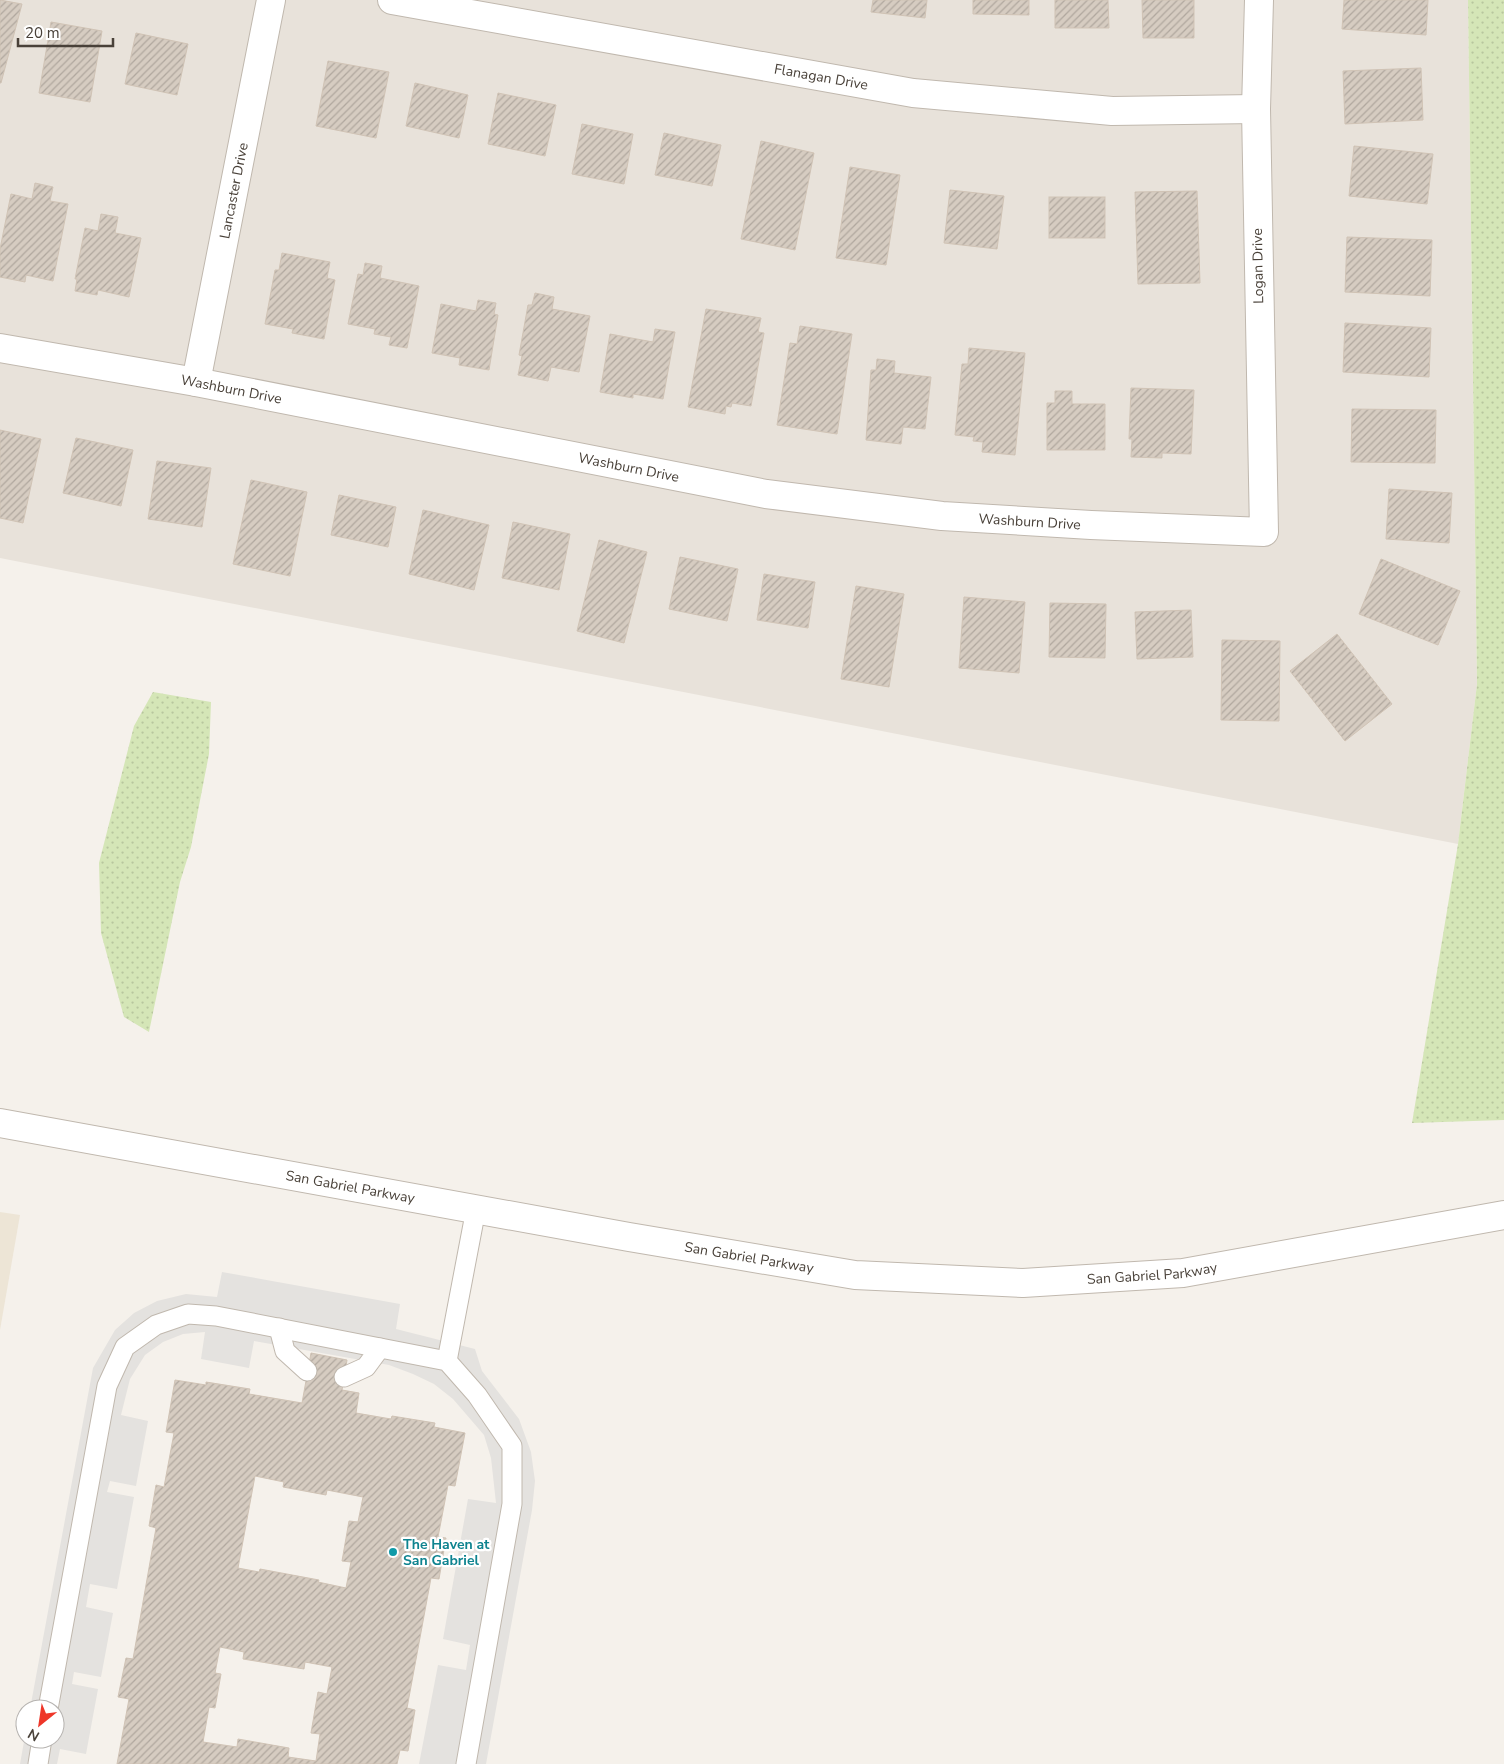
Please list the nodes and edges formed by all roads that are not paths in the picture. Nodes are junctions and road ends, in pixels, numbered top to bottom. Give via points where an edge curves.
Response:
1 (271, 0) edge
2 (392, 0) edge
3 (1259, 0) edge
4 (1256, 109) junction
5 (0, 348) edge
6 (196, 382) junction
7 (1264, 532) joint
8 (0, 1123) edge
9 (476, 1209) junction
10 (1504, 1215) edge
11 (278, 1328) junction
12 (380, 1348) junction
13 (447, 1361) junction
14 (307, 1371) dead end
15 (344, 1378) dead end
16 (50, 1699) edge
17 (40, 1749) edge
18 (38, 1764) edge
19 (466, 1764) edge

1 - 6 street, Lancaster Drive
2 - 4 street, Flanagan Drive via 913,93 1112,111
3 - 4 street, Logan Drive
4 - 7 street, Logan Drive
5 - 6 street, Washburn Drive
6 - 7 street, Washburn Drive via 766,494 942,516
8 - 9 street, San Gabriel Parkway
9 - 10 street, San Gabriel Parkway via 855,1275 1023,1283 1183,1273
9 - 13 lane
11 - 12 lane
11 - 14 lane via 285,1351
11 - 16 lane via 188,1314 156,1325 125,1347 107,1386
12 - 13 lane
12 - 15 lane via 366,1368
13 - 19 lane via 477,1395 512,1446 512,1504
17 - 18 lane

